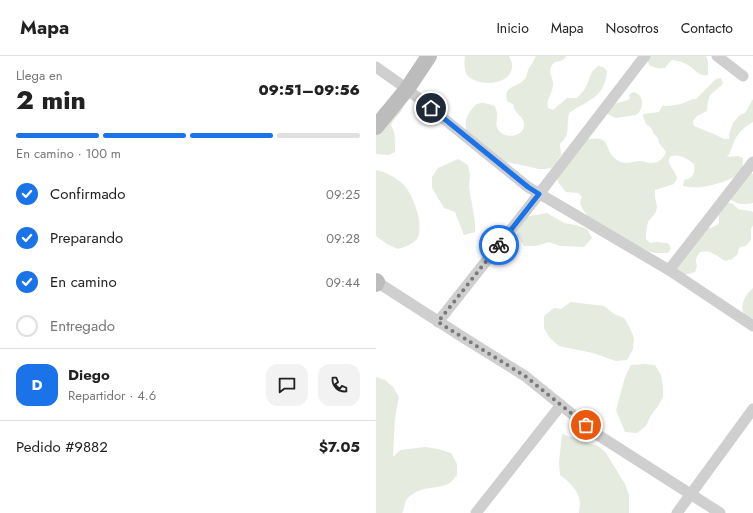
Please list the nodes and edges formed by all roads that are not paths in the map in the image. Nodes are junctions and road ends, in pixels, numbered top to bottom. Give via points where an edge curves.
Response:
1 (429, 56) edge
2 (646, 56) edge
3 (717, 56) edge
4 (376, 66) edge
5 (743, 76) dead end
6 (407, 89) junction
7 (376, 126) edge
8 (753, 162) edge
9 (539, 194) junction
10 (669, 270) junction
11 (376, 282) edge
12 (438, 322) junction
13 (753, 326) edge
14 (561, 405) junction
15 (753, 409) edge
16 (691, 494) junction
17 (476, 513) edge
18 (677, 513) edge
19 (720, 513) edge

1 - 6 street
2 - 9 street
3 - 5 street
4 - 6 street
6 - 7 street
6 - 9 street
8 - 10 street
9 - 10 street
9 - 12 street
10 - 13 street
11 - 12 street
12 - 14 street via 525,376
14 - 16 street via 598,435
14 - 17 street
15 - 16 street
16 - 18 street
16 - 19 street

